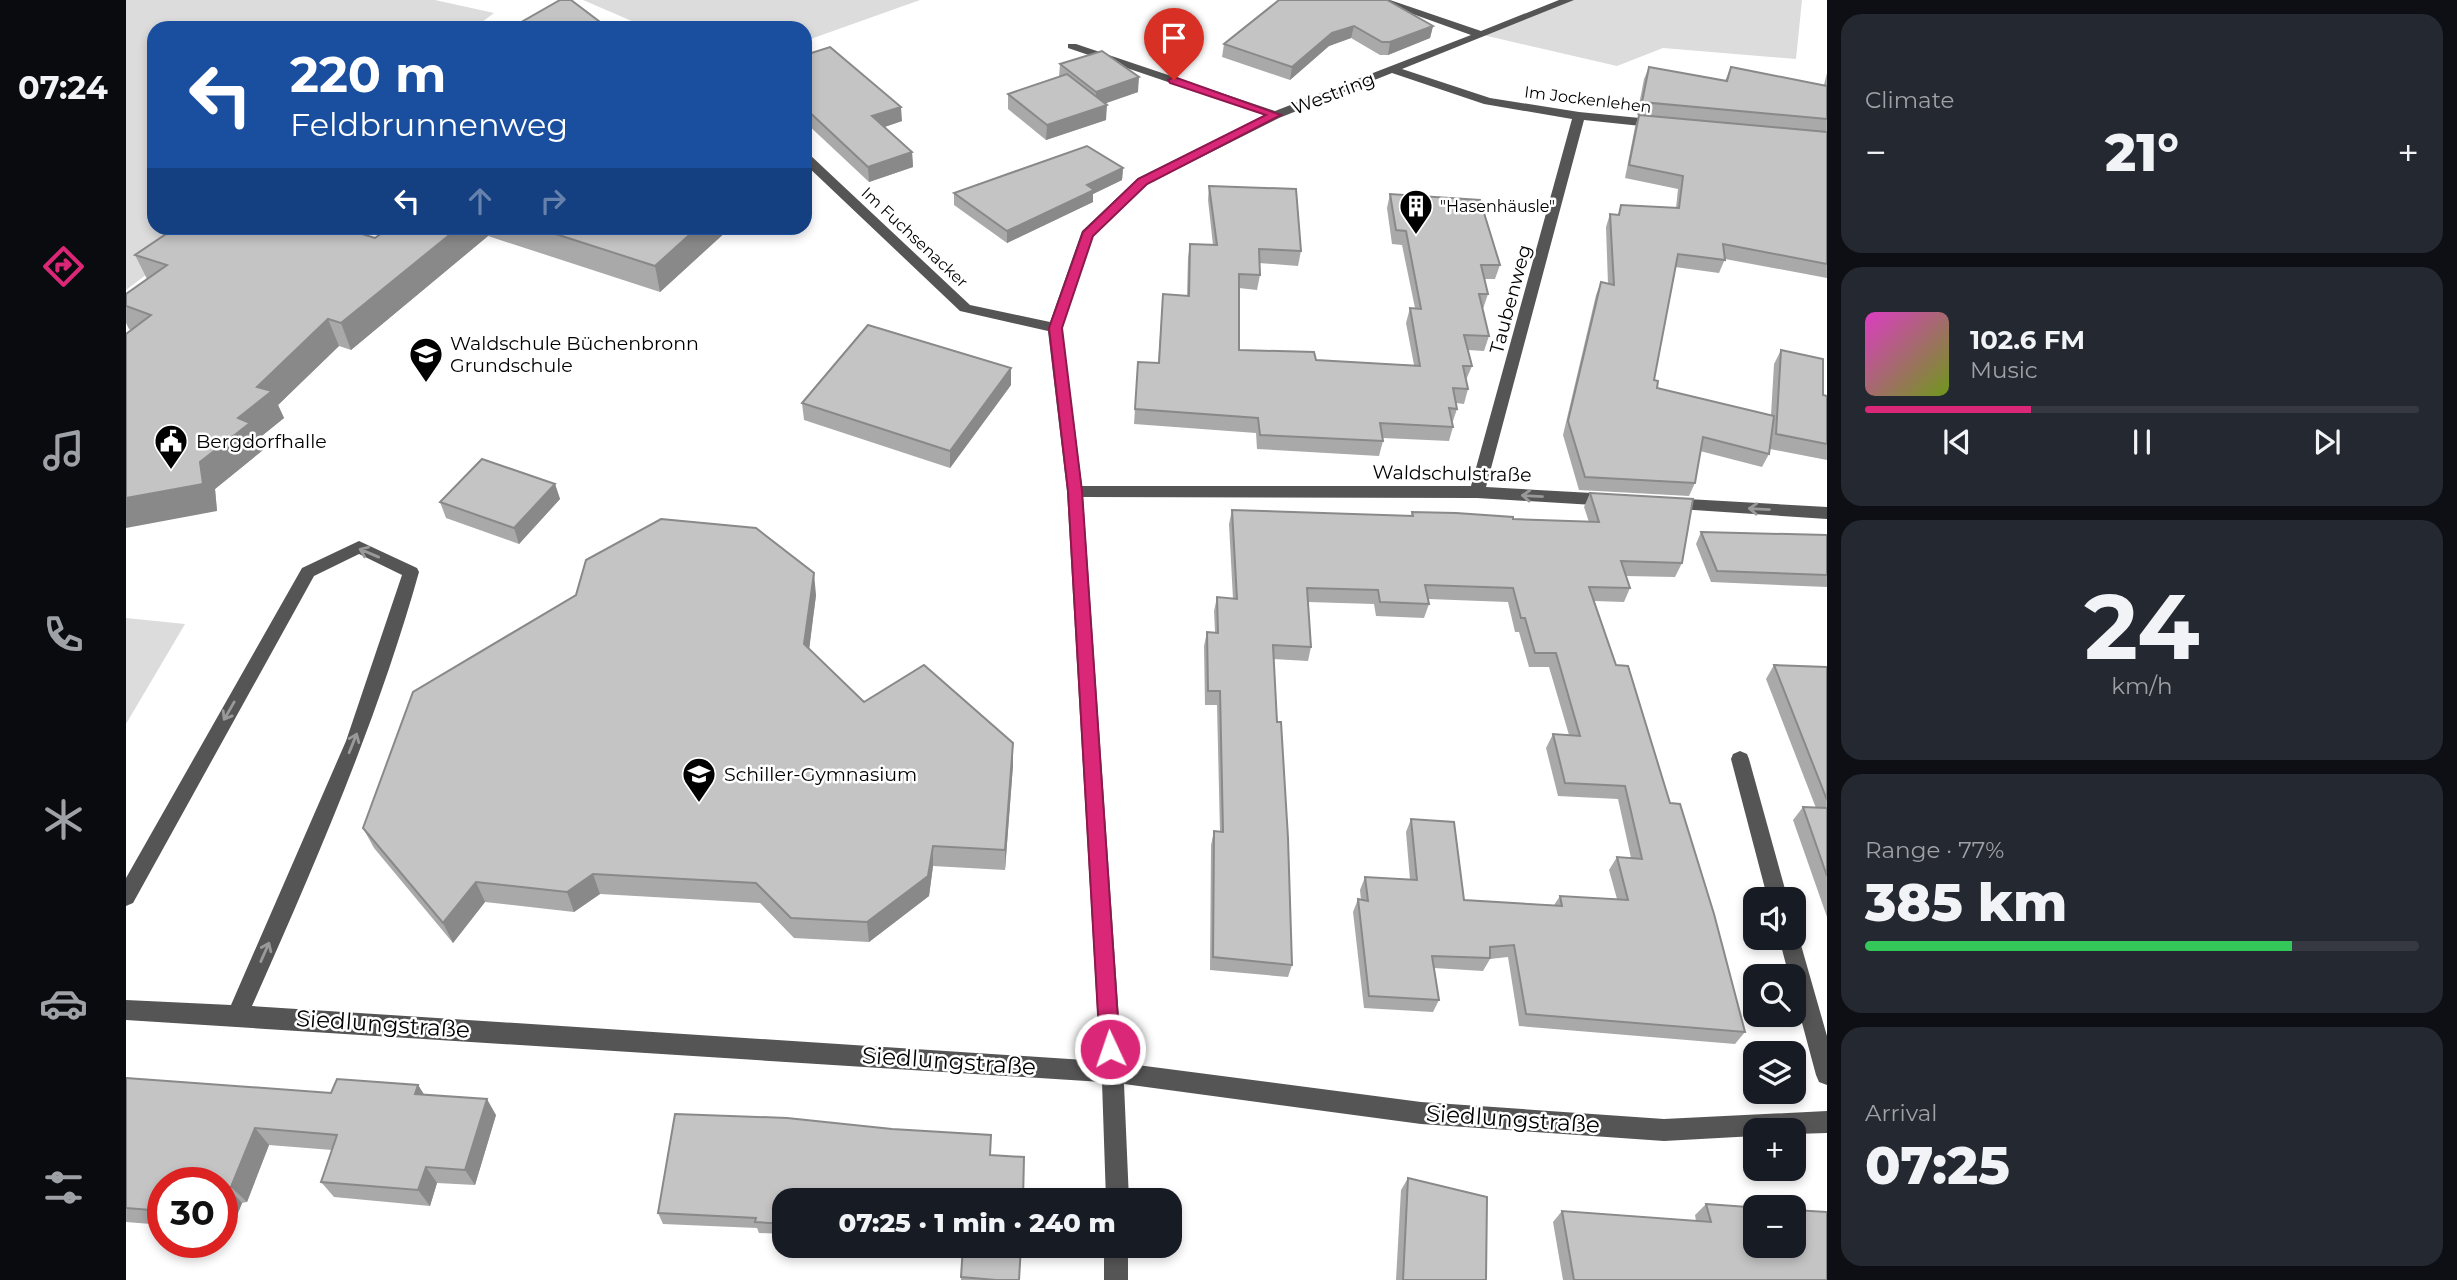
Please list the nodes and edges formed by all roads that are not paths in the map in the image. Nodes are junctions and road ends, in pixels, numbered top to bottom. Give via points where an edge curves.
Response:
1 (1379, 0) edge
2 (1569, 0) edge
3 (1483, 35) junction
4 (1072, 46) dead end
5 (1393, 70) junction
6 (1275, 115) junction
7 (1580, 116) junction
8 (1670, 125) edge
9 (812, 164) edge
10 (1055, 328) junction
11 (1075, 491) junction
12 (1477, 492) junction
13 (1625, 501) edge
14 (1652, 503) edge
15 (1827, 513) edge
16 (1740, 759) dead end
17 (1775, 887) edge
18 (126, 897) edge
19 (1792, 950) edge
20 (126, 1010) edge
21 (237, 1015) junction
22 (1111, 1072) junction
23 (1827, 1075) edge
24 (1827, 1122) edge
25 (1117, 1188) edge
26 (1116, 1258) edge
27 (1116, 1280) edge

1 - 3 street
2 - 3 street, Westring
3 - 5 street, Westring
4 - 6 street
5 - 6 street, Westring
5 - 7 street, Im Jockenlehen via 1488,101
6 - 10 street, Westring via 1143,181 1087,234
7 - 8 street, Im Jockenlehen
7 - 12 street, Taubenweg
9 - 10 street, Im Fuchsenacker via 965,308
10 - 11 street, Westring
11 - 12 street, Waldschulstraße
11 - 22 street, Westring
13 -> 12 street, Waldschulstraße
15 -> 14 street
16 - 17 street
21 -> 18 street via 312,847 386,659 411,572 359,547 307,572
19 - 23 street
20 - 21 street, Siedlungstraße
21 - 22 street, Siedlungstraße
22 - 24 street, Siedlungstraße via 1435,1114 1664,1130
22 - 25 street, Westring
26 - 27 street

